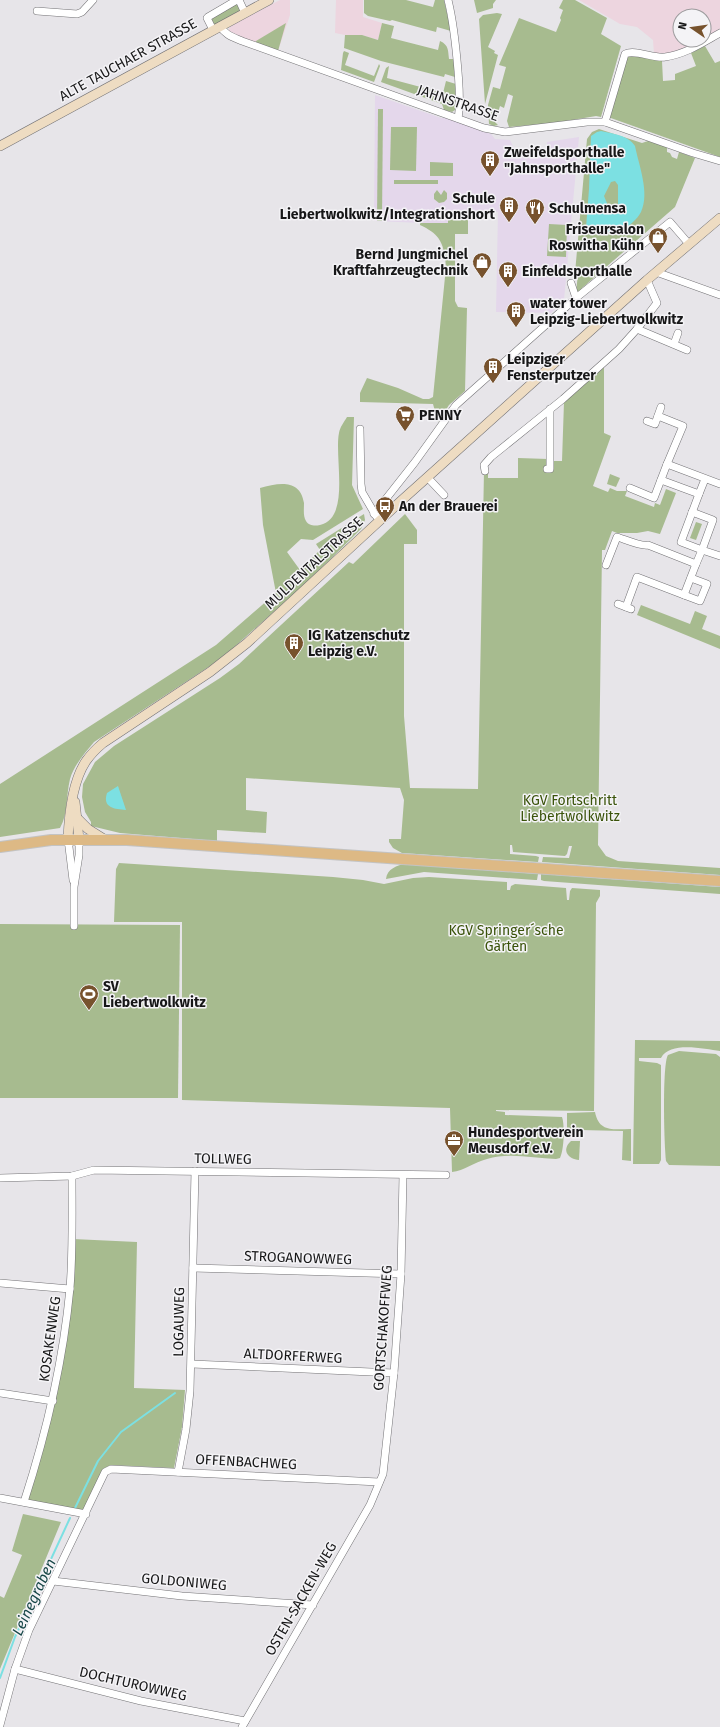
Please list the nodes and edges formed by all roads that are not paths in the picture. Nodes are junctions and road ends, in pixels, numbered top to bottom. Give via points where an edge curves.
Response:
1 (93, 0) edge
2 (238, 0) edge
3 (269, 0) edge
4 (448, 0) edge
5 (37, 10) dead end
6 (245, 13) junction
7 (216, 28) junction
8 (720, 34) edge
9 (458, 118) junction
10 (605, 122) junction
11 (0, 146) edge
12 (720, 161) edge
13 (720, 218) edge
14 (689, 244) junction
15 (656, 272) junction
16 (647, 280) junction
17 (571, 283) dead end
18 (720, 295) edge
19 (576, 298) junction
20 (637, 329) junction
21 (678, 333) dead end
22 (674, 344) junction
23 (687, 350) dead end
24 (661, 407) dead end
25 (550, 410) junction
26 (658, 416) junction
27 (647, 421) dead end
28 (360, 429) dead end
29 (667, 464) junction
30 (484, 468) dead end
31 (547, 469) dead end
32 (428, 478) junction
33 (705, 479) junction
34 (661, 480) junction
35 (720, 484) edge
36 (630, 488) dead end
37 (699, 494) junction
38 (444, 495) dead end
39 (692, 512) junction
40 (377, 518) junction
41 (702, 550) junction
42 (720, 556) edge
43 (696, 564) junction
44 (606, 565) dead end
45 (691, 578) junction
46 (684, 595) junction
47 (618, 604) dead end
48 (74, 794) junction
49 (78, 818) junction
50 (68, 839) junction
51 (79, 839) junction
52 (104, 839) junction
53 (0, 847) edge
54 (720, 881) edge
55 (74, 887) junction
56 (74, 926) dead end
57 (195, 1171) junction
58 (403, 1175) junction
59 (446, 1175) dead end
60 (72, 1176) junction
61 (0, 1178) edge
62 (193, 1268) junction
63 (401, 1274) junction
64 (0, 1284) edge
65 (70, 1289) junction
66 (192, 1364) junction
67 (394, 1373) junction
68 (0, 1393) edge
69 (53, 1401) junction
70 (178, 1472) junction
71 (379, 1482) junction
72 (0, 1498) edge
73 (24, 1502) junction
74 (86, 1514) junction
75 (53, 1581) junction
76 (313, 1605) junction
77 (15, 1669) junction
78 (0, 1724) edge
79 (243, 1724) edge

1 - 5 street via 77,14
2 - 6 street
2 - 7 street via 208,16
3 - 6 main road, ALTE TAUCHAER STRASSE
4 - 9 street via 456,39
6 - 7 main road, ALTE TAUCHAER STRASSE
7 - 9 street, JAHNSTRASSE via 242,41
7 - 11 main road, ALTE TAUCHAER STRASSE
8 - 10 street via 671,56 631,52 625,54
9 - 10 street, JAHNSTRASSE via 484,128 505,132
10 - 12 street, JAHNSTRASSE
13 - 14 main road, MULDENTALSTRASSE
14 - 15 main road, MULDENTALSTRASSE
14 - 19 street via 670,222
15 - 16 main road, MULDENTALSTRASSE
15 - 18 street
16 - 20 street via 657,303
16 - 32 main road, MULDENTALSTRASSE
17 - 19 street
19 - 40 street via 456,405
20 - 22 street
20 - 25 street via 619,349
21 - 22 street
22 - 23 street
24 - 26 street
25 - 30 street via 502,447
25 - 31 street via 550,469
26 - 27 street via 655,424
26 - 29 street via 683,426
28 - 40 street via 362,492
29 - 33 street
29 - 34 street
32 - 38 street
32 - 40 main road, MULDENTALSTRASSE
33 - 35 street
33 - 37 street
34 - 36 street via 654,498
34 - 37 street
37 - 39 street
39 - 41 street via 681,542
39 - 41 street via 713,520
40 - 48 main road, MULDENTALSTRASSE via 271,623 230,658 93,752 81,768
41 - 42 street
41 - 43 street
43 - 44 street via 648,545 617,537
43 - 45 street
45 - 46 street
45 - 46 street via 707,584 700,601
46 - 47 street via 637,577 629,608
48 - 49 main road, MULDENTALSTRASSE
48 - 50 main road, MULDENTALSTRASSE
49 - 51 main road, MULDENTALSTRASSE
49 - 52 main road via 88,829
50 - 51 main road
50 - 53 main road
50 - 55 street, MULDENTALSTRASSE
51 - 52 main road
51 - 55 street, MULDENTALSTRASSE
52 - 54 main road
55 - 56 street, MULDENTALSTRASSE
57 - 58 street, TOLLWEG
57 - 60 street, TOLLWEG via 94,1170
57 - 62 street, LOGAUWEG
58 - 59 street, TOLLWEG
58 - 63 street, GORTSCHAKOFFWEG
60 - 61 street, TOLLWEG
60 - 65 street, KOSAKENWEG
62 - 63 street, STROGANOWWEG
62 - 66 street, LOGAUWEG
63 - 67 street, GORTSCHAKOFFWEG
64 - 65 street
65 - 69 street, KOSAKENWEG
66 - 67 street, ALTDORFERWEG
66 - 70 street, LOGAUWEG via 186,1429
67 - 71 street, GORTSCHAKOFFWEG via 383,1474
68 - 69 street
69 - 73 street, KOSAKENWEG via 38,1461
70 - 71 street, OFFENBACHWEG
70 - 74 street, OFFENBACHWEG via 111,1468 105,1472
71 - 76 street, OSTEN-SACKEN-WEG via 370,1505
72 - 73 street
73 - 74 street
74 - 75 street
75 - 76 street, GOLDONIWEG via 182,1596
75 - 77 street via 29,1630
76 - 79 street, OSTEN-SACKEN-WEG
77 - 78 street
77 - 79 street, DOCHTUROWWEG

